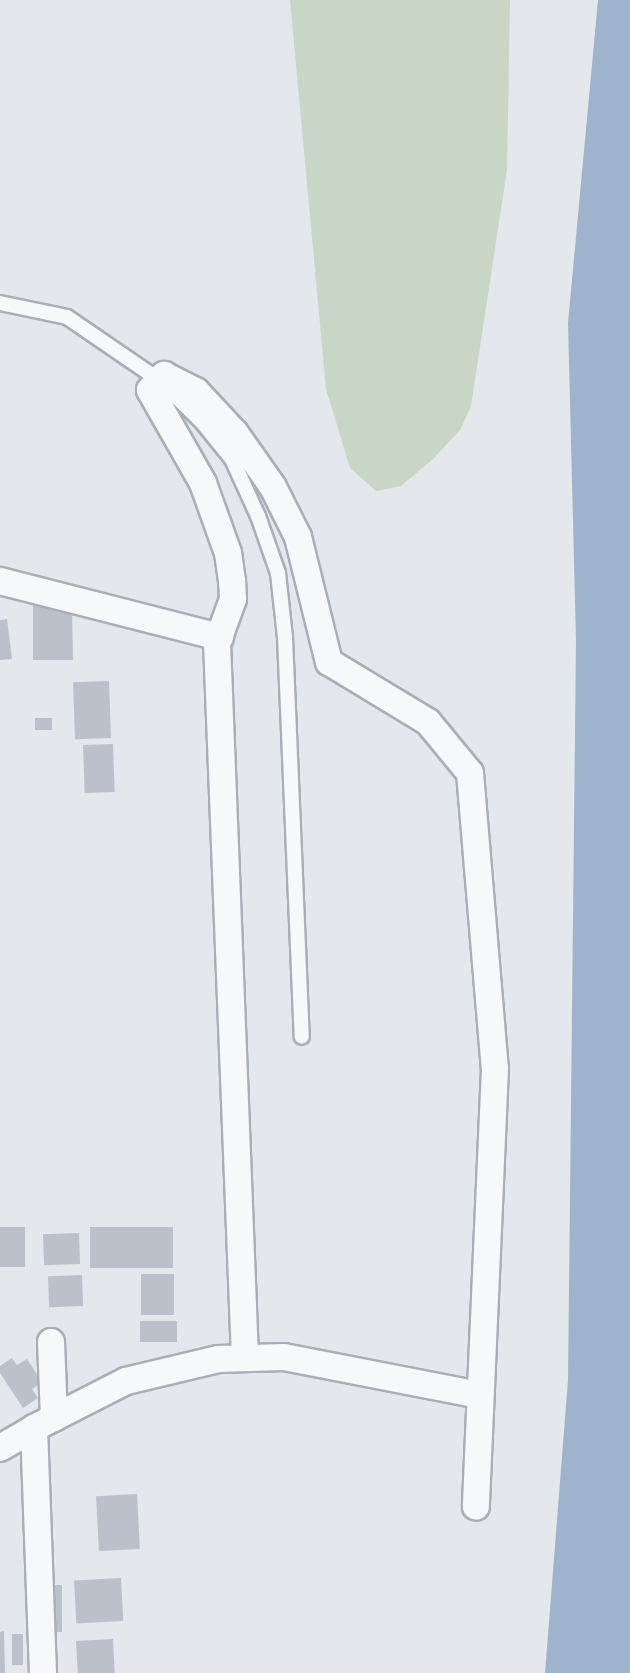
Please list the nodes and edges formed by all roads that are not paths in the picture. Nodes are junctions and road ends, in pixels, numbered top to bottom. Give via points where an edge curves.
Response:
1 (0, 303) edge
2 (159, 380) junction
3 (0, 581) edge
4 (220, 637) junction
5 (302, 1037) dead end
6 (51, 1342) dead end
7 (245, 1358) junction
8 (479, 1395) junction
9 (44, 1423) junction
10 (0, 1448) edge
11 (476, 1507) dead end
12 (43, 1673) edge

1 - 2 lane via 67,317
2 - 4 street via 150,390 203,483 228,554 233,599
2 - 5 lane via 232,459 278,573 285,638
2 - 8 street via 164,375 196,391 235,433 273,488 298,537 329,662 428,722 470,773 486,919 495,1068
3 - 4 street
4 - 7 street
6 - 9 street
7 - 8 street via 284,1357
7 - 9 street via 218,1359 126,1381
8 - 11 street
9 - 10 street
9 - 12 street

